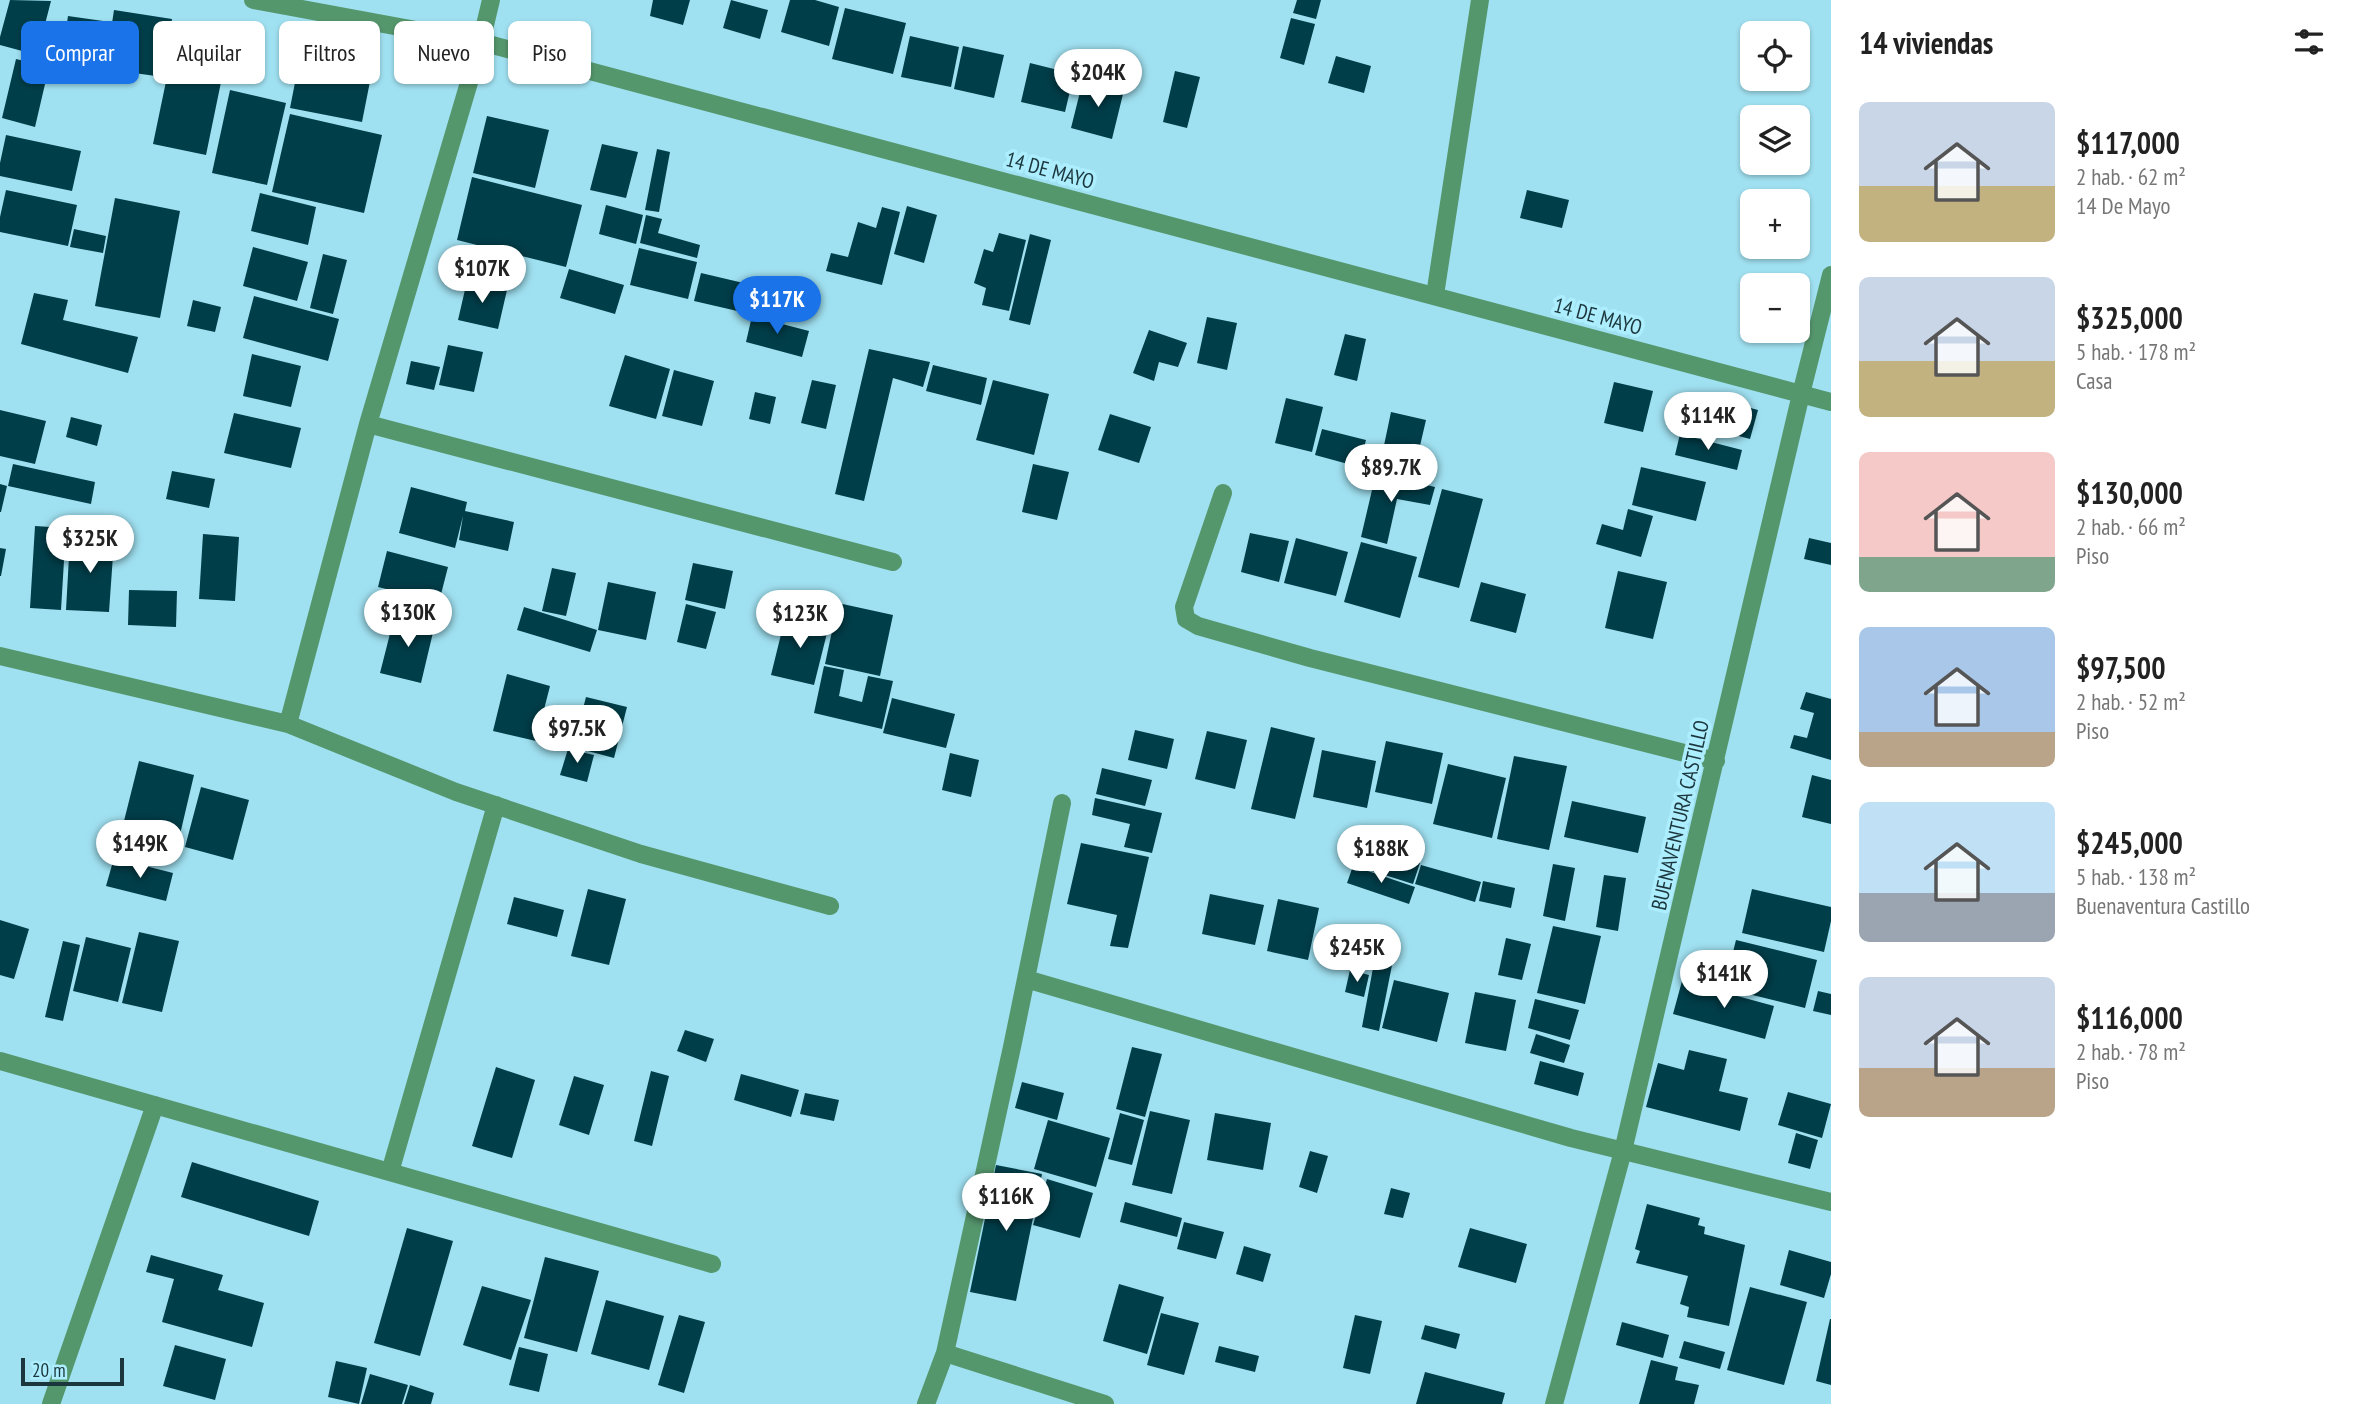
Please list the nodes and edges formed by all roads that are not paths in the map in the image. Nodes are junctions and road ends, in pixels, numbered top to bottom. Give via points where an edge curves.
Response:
1 (253, 0) edge
2 (491, 0) edge
3 (1480, 0) edge
4 (486, 21) edge
5 (394, 26) edge
6 (494, 45) edge
7 (469, 84) edge
8 (1831, 275) edge
9 (1435, 295) junction
10 (1801, 394) junction
11 (1831, 402) edge
12 (368, 424) junction
13 (1223, 493) dead end
14 (892, 562) dead end
15 (0, 656) edge
16 (288, 724) junction
17 (1716, 761) junction
18 (1062, 803) dead end
19 (496, 805) junction
20 (830, 906) dead end
21 (1026, 979) junction
22 (0, 1061) edge
23 (155, 1105) junction
24 (1623, 1151) junction
25 (390, 1172) junction
26 (1831, 1202) edge
27 (712, 1264) dead end
28 (945, 1353) junction
29 (51, 1404) edge
30 (926, 1404) edge
31 (1105, 1404) edge
32 (1554, 1404) edge

1 - 5 street, 14 DE MAYO
2 - 4 street
3 - 9 street
6 - 9 street, 14 DE MAYO
7 - 12 street
8 - 10 street, BUENAVENTURA CASTILLO
9 - 10 street, 14 DE MAYO
10 - 11 street, 14 DE MAYO
10 - 17 street, BUENAVENTURA CASTILLO
12 - 14 street
12 - 16 street
13 - 17 street via 1184,607 1186,619 1198,626
15 - 16 street
16 - 19 street
17 - 24 street, BUENAVENTURA CASTILLO
18 - 21 street
19 - 20 street via 641,854
19 - 25 street
21 - 24 street
21 - 28 street
22 - 23 street
23 - 25 street
23 - 29 street
24 - 26 street
24 - 32 street, BUENAVENTURA CASTILLO
25 - 27 street
28 - 30 street
28 - 31 street

